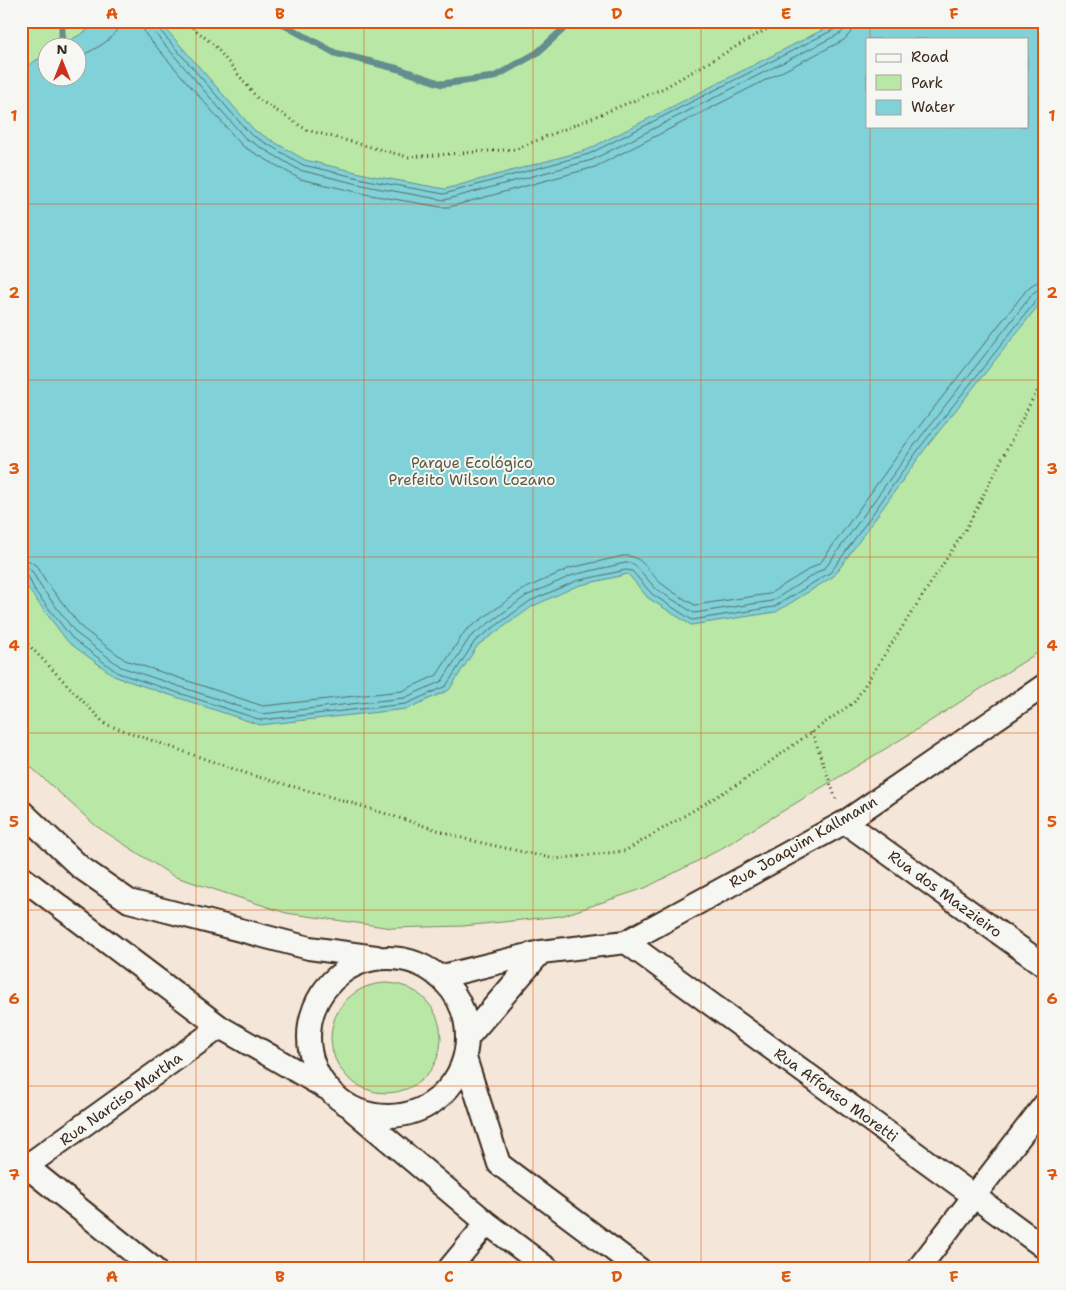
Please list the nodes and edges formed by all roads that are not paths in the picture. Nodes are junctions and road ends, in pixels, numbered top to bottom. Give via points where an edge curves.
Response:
1 (1045, 685) edge
2 (21, 811) edge
3 (845, 822) junction
4 (21, 877) edge
5 (626, 942) junction
6 (541, 952) junction
7 (384, 958) junction
8 (1045, 966) edge
9 (439, 977) junction
10 (220, 1027) junction
11 (466, 1048) junction
12 (328, 1088) junction
13 (346, 1104) junction
14 (1045, 1104) edge
15 (23, 1166) edge
16 (974, 1196) junction
17 (487, 1223) junction
18 (1045, 1248) edge
19 (154, 1269) edge
20 (449, 1269) edge
21 (548, 1269) edge
22 (639, 1269) edge
23 (918, 1269) edge

1 - 3 street, Rua Joaquim Kallmann
2 - 7 street via 80,867 129,901 309,948
3 - 5 street, Rua Joaquim Kallmann
3 - 8 street, Rua dos Mazzieiro
4 - 10 street
5 - 6 street, Rua Joaquim Kallmann
5 - 16 street, Rua Affonso Moretti
6 - 9 street, Rua Joaquim Kallmann
6 - 11 street
7 - 9 street via 423,966
7 - 12 street via 360,963 338,976 321,994 311,1018 309,1042 315,1067
9 - 11 street via 455,994 464,1015
10 - 12 street
10 - 15 street, Rua Narciso Martha
11 - 13 street via 455,1080 438,1098 417,1110 393,1116 368,1114
11 - 22 street via 499,1164
12 - 13 street
13 - 17 street
14 - 16 street
15 - 19 street
16 - 18 street, Rua Affonso Moretti
16 - 23 street
17 - 20 street
17 - 21 street

